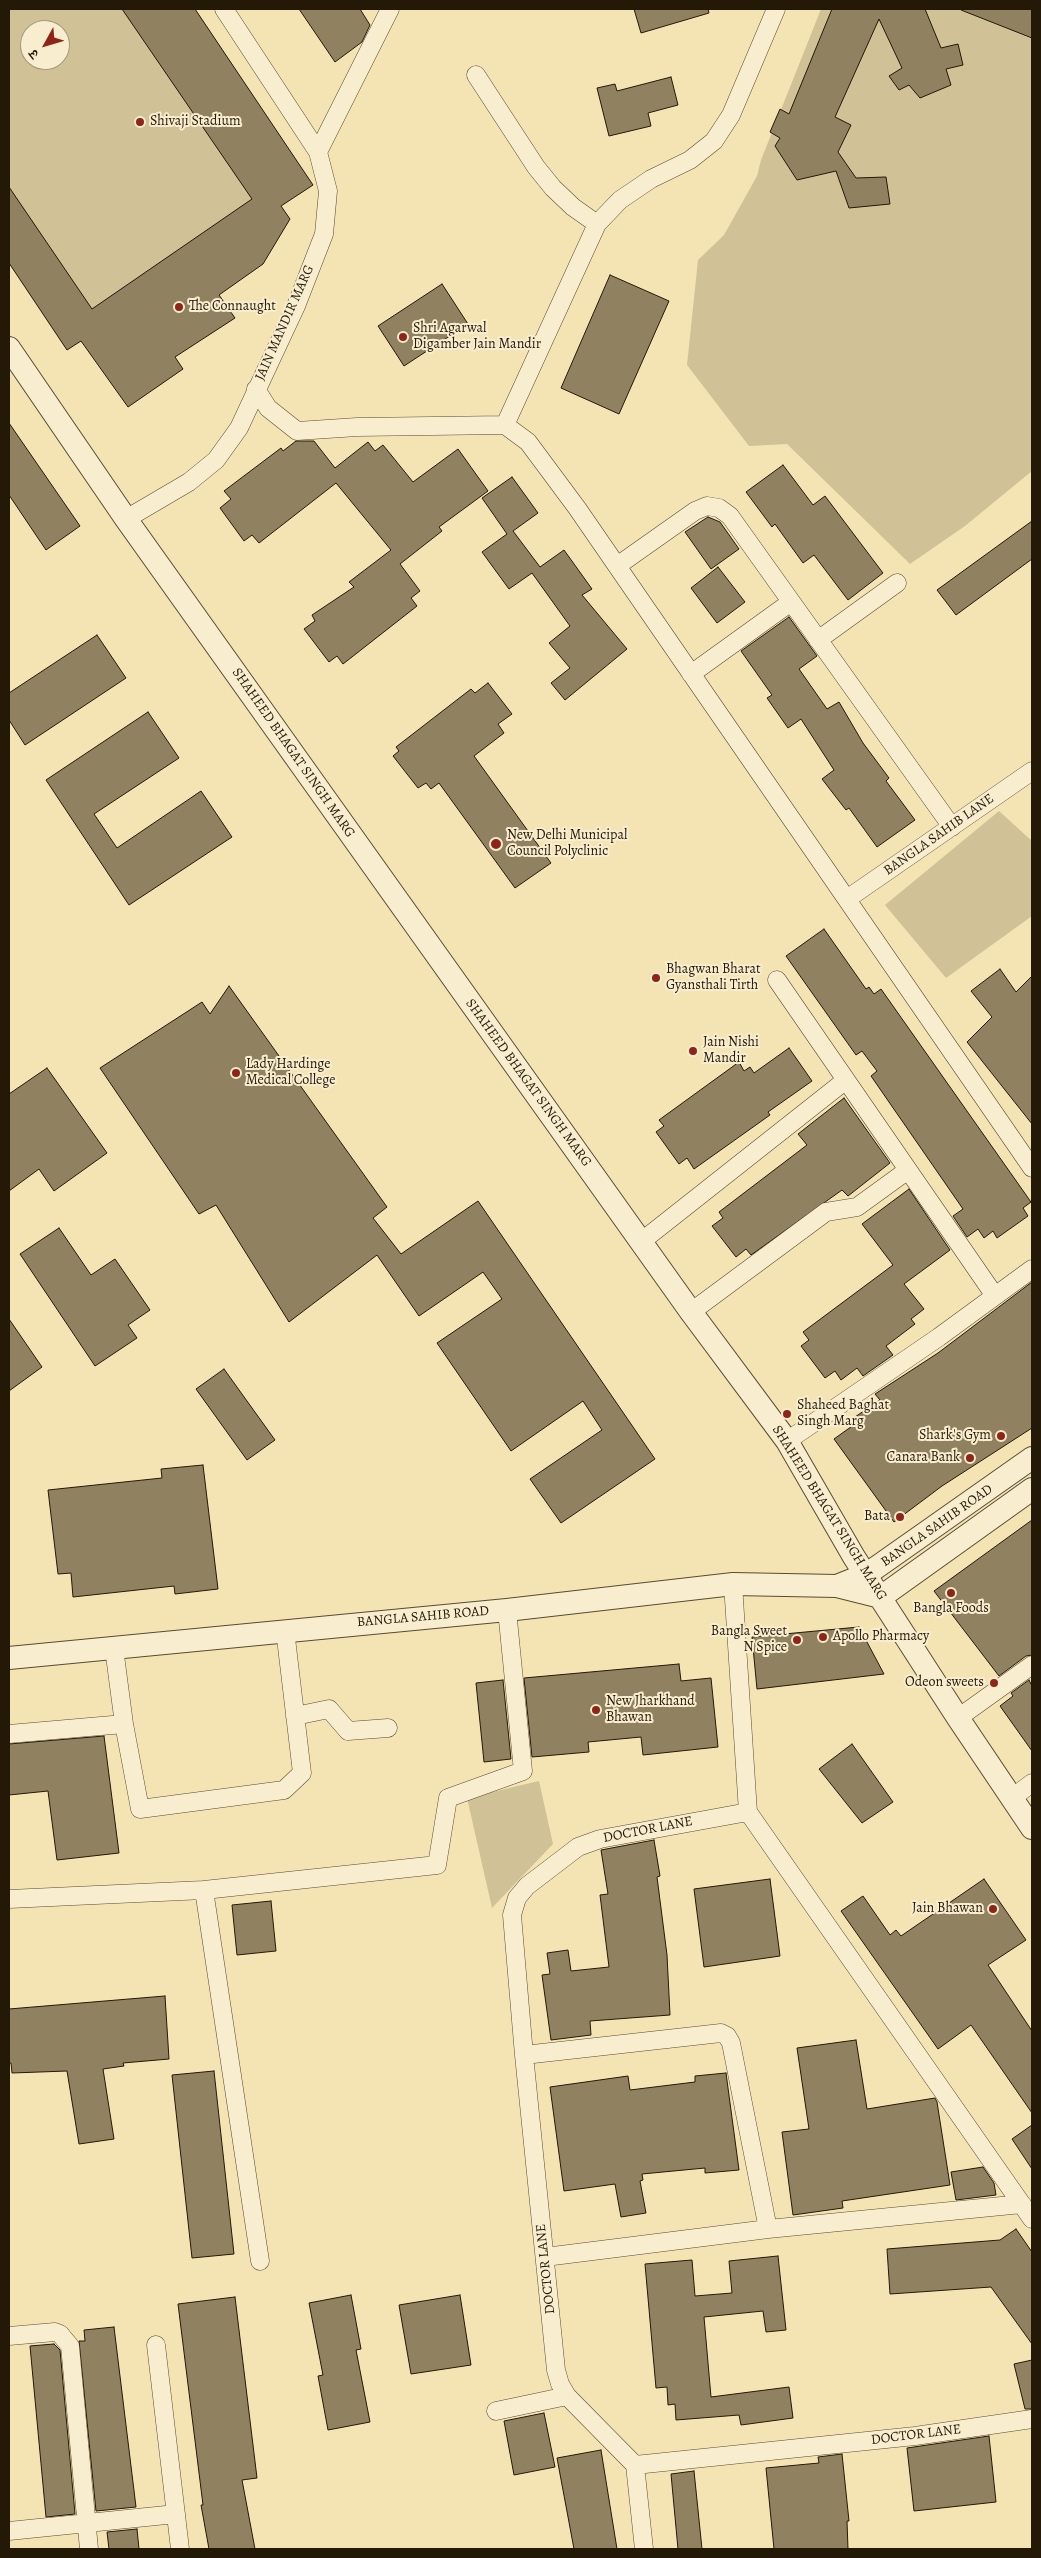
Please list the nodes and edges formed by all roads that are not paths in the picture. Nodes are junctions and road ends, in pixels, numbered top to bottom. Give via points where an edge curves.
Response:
1 (224, 9) edge
2 (390, 9) edge
3 (776, 9) edge
4 (476, 75) dead end
5 (318, 152) junction
6 (597, 224) junction
7 (9, 348) edge
8 (256, 389) junction
9 (505, 425) junction
10 (126, 520) junction
11 (617, 566) junction
12 (897, 582) dead end
13 (791, 602) junction
14 (818, 640) junction
15 (691, 674) junction
16 (1032, 771) edge
17 (952, 827) junction
18 (847, 900) junction
19 (777, 980) dead end
20 (846, 1080) junction
21 (1032, 1168) edge
22 (908, 1170) junction
23 (642, 1241) junction
24 (1032, 1269) edge
25 (995, 1296) junction
26 (691, 1312) junction
27 (787, 1441) junction
28 (1032, 1458) edge
29 (1032, 1489) edge
30 (867, 1574) junction
31 (733, 1584) junction
32 (837, 1586) junction
33 (881, 1597) junction
34 (507, 1610) junction
35 (285, 1630) junction
36 (114, 1648) junction
37 (9, 1658) edge
38 (1032, 1665) edge
39 (295, 1716) junction
40 (958, 1718) junction
41 (124, 1724) junction
42 (388, 1728) dead end
43 (9, 1734) edge
44 (1032, 1783) edge
45 (1012, 1798) junction
46 (748, 1812) junction
47 (1032, 1828) edge
48 (204, 1890) junction
49 (9, 1899) edge
50 (524, 2055) junction
51 (1022, 2204) junction
52 (1032, 2219) edge
53 (768, 2229) junction
54 (545, 2257) junction
55 (260, 2261) dead end
56 (9, 2336) edge
57 (156, 2345) dead end
58 (567, 2396) junction
59 (496, 2411) dead end
60 (1032, 2420) edge
61 (635, 2465) junction
62 (176, 2514) junction
63 (86, 2523) junction
64 (9, 2531) edge
65 (89, 2549) edge
66 (180, 2549) edge
67 (644, 2549) edge

1 - 5 street, JAIN MANDIR MARG
2 - 5 street
3 - 6 street via 731,115 714,141 690,160 650,179 620,200
4 - 6 street via 547,181 573,207
5 - 8 street, JAIN MANDIR MARG via 328,191 324,234 296,306
6 - 9 street
7 - 10 street, SHAHEED BHAGAT SINGH MARG
8 - 9 street via 268,408 297,432 357,427
8 - 10 street, JAIN MANDIR MARG via 239,428 216,460 189,482
9 - 11 street via 528,442
10 - 23 street, SHAHEED BHAGAT SINGH MARG
11 - 13 street via 695,511 713,507 730,516
11 - 15 street
12 - 14 street
13 - 14 street
13 - 15 street
14 - 17 street
15 - 18 street
16 - 17 street, BANGLA SAHIB LANE
17 - 18 street, BANGLA SAHIB LANE
18 - 21 street
19 - 20 street
20 - 22 street
20 - 23 street
22 - 25 street
22 - 26 street via 857,1206 826,1212
23 - 26 street, SHAHEED BHAGAT SINGH MARG
24 - 25 street
25 - 27 street
26 - 27 street, SHAHEED BHAGAT SINGH MARG
27 - 30 street, SHAHEED BHAGAT SINGH MARG
28 - 30 street, BANGLA SAHIB ROAD
29 - 33 street, BANGLA SAHIB ROAD
30 - 32 street, BANGLA SAHIB ROAD
30 - 33 street, SHAHEED BHAGAT SINGH MARG
31 - 32 street, BANGLA SAHIB ROAD
31 - 34 street, BANGLA SAHIB ROAD
31 - 46 street
32 - 33 street, BANGLA SAHIB ROAD
33 - 40 street, SHAHEED BHAGAT SINGH MARG
34 - 35 street, BANGLA SAHIB ROAD
34 - 48 street via 523,1771 448,1798 437,1865
35 - 36 street, BANGLA SAHIB ROAD
35 - 39 street
36 - 37 street, BANGLA SAHIB ROAD
36 - 41 street
38 - 40 street
39 - 41 street via 302,1773 284,1790 140,1808
39 - 42 street via 329,1709 348,1731
40 - 45 street, SHAHEED BHAGAT SINGH MARG
41 - 43 street
44 - 45 street
45 - 47 street, SHAHEED BHAGAT SINGH MARG
46 - 50 street, DOCTOR LANE via 600,1839 578,1847 527,1886 517,1898 512,1915
46 - 51 street
48 - 49 street
48 - 55 street
50 - 53 street via 721,2033 727,2036
50 - 54 street, DOCTOR LANE
51 - 52 street
51 - 53 street
53 - 54 street
54 - 58 street, DOCTOR LANE via 556,2370
56 - 63 street via 55,2332 70,2346
57 - 62 street
58 - 59 street
58 - 61 street, DOCTOR LANE
60 - 61 street, DOCTOR LANE via 915,2436
61 - 67 street
62 - 63 street
62 - 66 street
63 - 64 street
63 - 65 street

